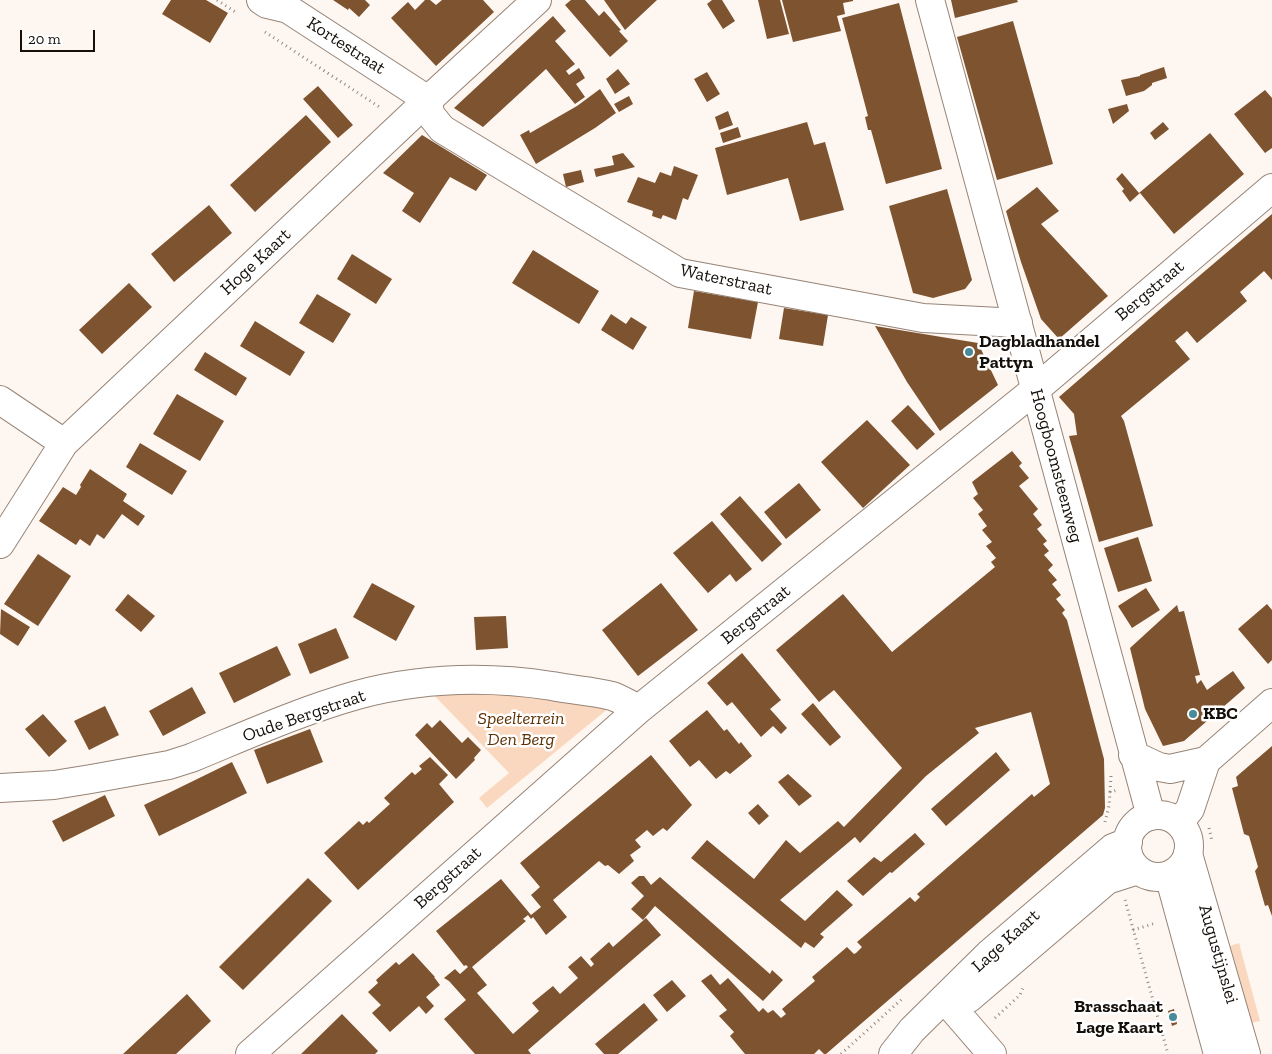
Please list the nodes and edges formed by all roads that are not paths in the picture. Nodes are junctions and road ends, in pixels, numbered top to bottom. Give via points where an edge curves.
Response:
1 (537, 0) edge
2 (930, 0) edge
3 (251, 8) edge
4 (428, 100) junction
5 (1272, 188) edge
6 (1018, 322) junction
7 (1036, 389) junction
8 (0, 400) edge
9 (64, 442) junction
10 (0, 544) edge
11 (1272, 703) edge
12 (639, 708) junction
13 (1133, 755) junction
14 (1206, 760) junction
15 (0, 788) edge
16 (1151, 816) junction
17 (1179, 823) junction
18 (1128, 842) junction
19 (1188, 854) junction
20 (1138, 870) junction
21 (1169, 876) junction
22 (954, 1010) junction
23 (894, 1053) edge
24 (250, 1054) edge
25 (992, 1054) edge
26 (1218, 1054) edge
27 (1246, 1054) edge

1 - 4 street, Hoge Kaart
2 - 6 street, Hoogboomsteenweg
3 - 4 street, Kortestraat via 267,4 288,9
4 - 6 street, Waterstraat via 430,114 442,129 680,273 923,318
4 - 9 street, Hoge Kaart
5 - 7 street, Bergstraat
6 - 7 street, Hoogboomsteenweg
7 - 12 street, Bergstraat
7 - 13 street, Hoogboomsteenweg
8 - 9 street
9 - 10 street, Hoge Kaart
11 - 14 street
12 - 15 street, Oude Bergstraat via 612,696 538,684 439,680 358,695 169,765 54,785
12 - 24 street, Bergstraat
13 - 14 street via 1170,769
13 - 16 street, Hoogboomsteenweg
14 - 17 street via 1190,809
16 - 17 street via 1166,816
16 - 18 street via 1135,826
17 - 19 street via 1189,841
18 - 20 street via 1128,856
18 - 23 street, Lage Kaart via 1113,848 989,954 912,1030
19 - 21 street via 1182,867
19 - 27 street, Augustijnslei
20 - 21 street via 1158,878
20 - 22 street, Lage Kaart via 1107,880
21 - 26 street, Augustijnslei
22 - 23 street, Lage Kaart via 920,1040
22 - 25 street

